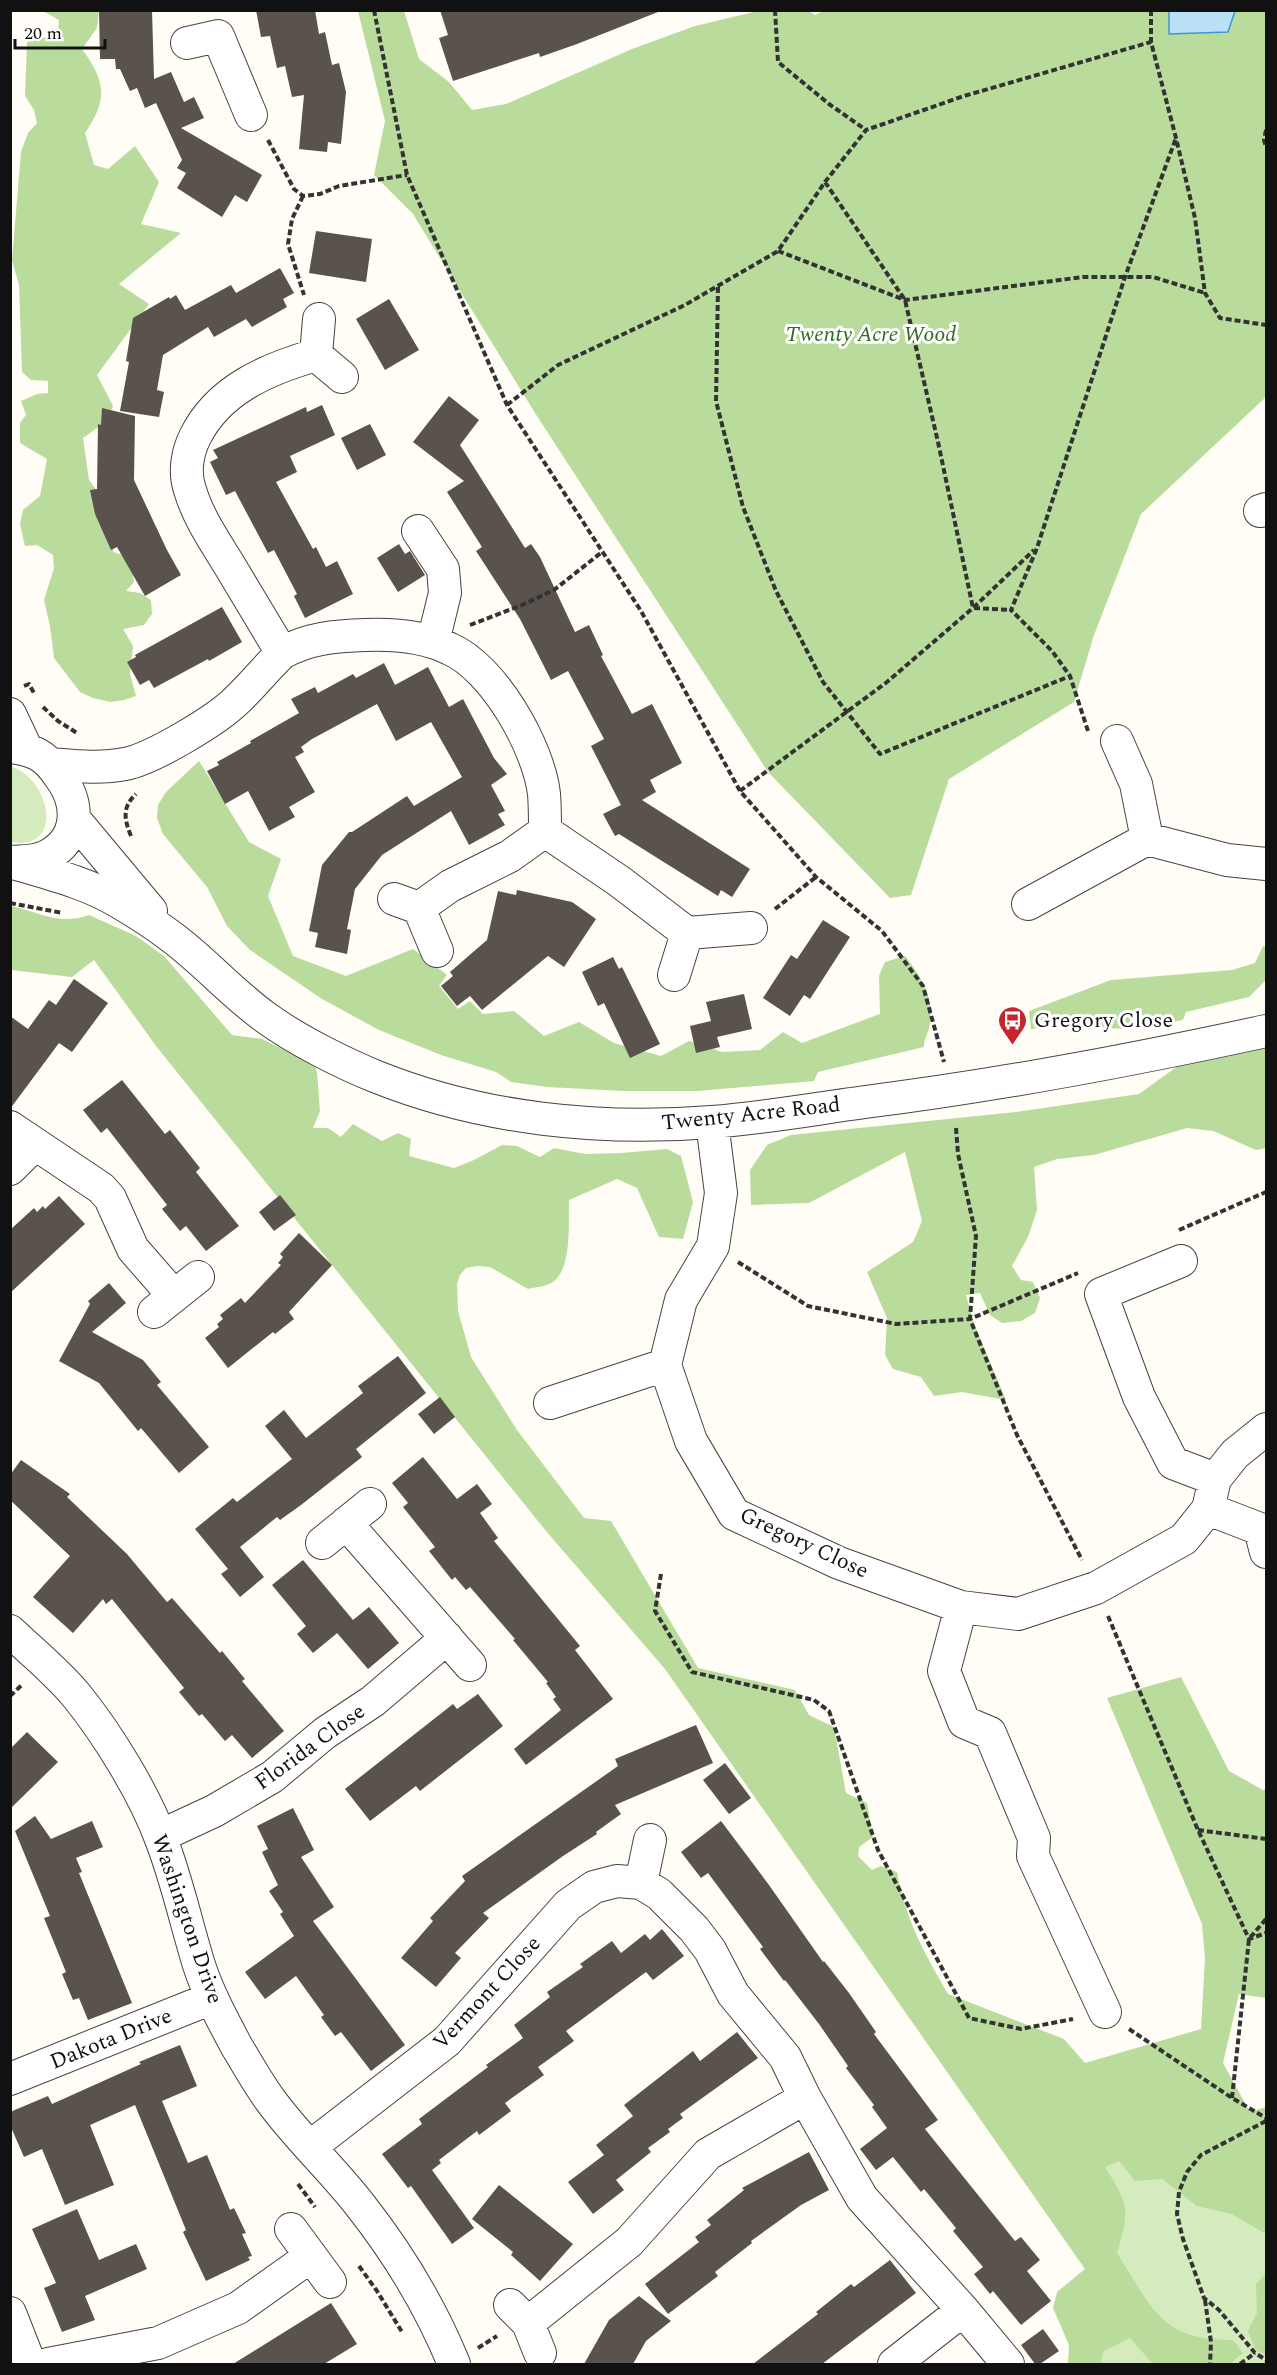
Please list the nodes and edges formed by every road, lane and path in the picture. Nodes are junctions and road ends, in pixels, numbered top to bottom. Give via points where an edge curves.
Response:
1 (374, 10) edge
2 (775, 10) edge
3 (1150, 10) edge
4 (215, 23) edge
5 (1150, 42) junction
6 (187, 44) dead end
7 (251, 115) joint
8 (866, 130) junction
9 (1266, 130) edge
10 (1176, 138) junction
11 (1266, 147) edge
12 (407, 175) junction
13 (825, 182) junction
14 (303, 196) junction
15 (778, 251) junction
16 (1125, 277) junction
17 (718, 286) junction
18 (1205, 293) junction
19 (905, 300) junction
20 (318, 319) joint
21 (1266, 326) edge
22 (315, 355) junction
23 (342, 377) dead end
24 (507, 405) junction
25 (418, 531) dead end
26 (1036, 548) junction
27 (602, 552) junction
28 (973, 608) junction
29 (1011, 610) junction
30 (442, 645) junction
31 (282, 653) junction
32 (1070, 676) junction
33 (35, 694) dead end
34 (14, 701) edge
35 (41, 705) dead end
36 (846, 712) junction
37 (79, 735) dead end
38 (1117, 741) joint
39 (29, 753) edge
40 (126, 764) junction
41 (143, 789) dead end
42 (740, 791) junction
43 (75, 815) junction
44 (545, 831) junction
45 (1147, 839) junction
46 (123, 844) dead end
47 (10, 862) edge
48 (1266, 864) edge
49 (816, 877) junction
50 (10, 903) edge
51 (1028, 904) dead end
52 (68, 914) dead end
53 (751, 928) joint
54 (687, 933) junction
55 (172, 937) junction
56 (437, 951) dead end
57 (674, 975) dead end
58 (1266, 1031) edge
59 (946, 1067) dead end
60 (712, 1122) junction
61 (956, 1128) dead end
62 (23, 1135) edge
63 (10, 1169) edge
64 (1266, 1192) edge
65 (712, 1246) junction
66 (1178, 1246) joint
67 (1083, 1271) dead end
68 (198, 1277) dead end
69 (970, 1319) junction
70 (665, 1365) junction
71 (550, 1403) dead end
72 (1266, 1429) edge
73 (1215, 1479) junction
74 (1208, 1509) junction
75 (322, 1543) dead end
76 (1266, 1552) edge
77 (661, 1574) dead end
78 (1096, 1588) junction
79 (961, 1607) junction
80 (10, 1631) edge
81 (447, 1638) junction
82 (470, 1665) dead end
83 (17, 1678) dead end
84 (24, 1683) junction
85 (31, 1692) dead end
86 (10, 1696) edge
87 (1198, 1830) junction
88 (160, 1836) junction
89 (1266, 1839) edge
90 (650, 1840) dead end
91 (641, 1882) junction
92 (1266, 1919) edge
93 (1266, 1933) edge
94 (1249, 1939) junction
95 (212, 1998) junction
96 (1105, 2012) junction
97 (10, 2079) edge
98 (805, 2098) junction
99 (1232, 2098) junction
100 (1266, 2120) edge
101 (310, 2147) junction
102 (291, 2229) dead end
103 (311, 2256) junction
104 (330, 2283) dead end
105 (1204, 2298) junction
106 (963, 2310) junction
107 (10, 2313) edge
108 (540, 2353) dead end
109 (1254, 2353) junction
110 (1266, 2360) edge
111 (30, 2364) edge
112 (48, 2364) edge
113 (454, 2364) edge
114 (894, 2364) edge
115 (1008, 2364) edge
116 (1210, 2364) edge
117 (1240, 2364) edge

1 - 12 path
2 - 8 path via 778,62
3 - 5 path
4 - 6 street
4 - 7 street
5 - 8 path via 964,96
5 - 10 path
7 - 14 path via 274,148 294,189
8 - 13 path
9 - 11 path
10 - 16 path
10 - 18 path via 1195,218
12 - 14 path
12 - 24 path
13 - 15 path
13 - 19 path
14 - 20 path via 292,219 288,244 305,299
15 - 17 path
15 - 19 path
16 - 18 path via 1153,277
16 - 19 path via 1083,277
16 - 26 path
17 - 24 path via 558,365
17 - 36 path via 716,401 743,507 776,591 823,682
18 - 21 path via 1220,318
19 - 28 path
20 - 22 street
22 - 23 street
22 - 31 street via 264,373 239,387 210,413 187,458 189,489 206,527
24 - 27 path
25 - 30 street via 443,568
26 - 28 path
26 - 29 path
27 - 30 path via 554,590 466,627
27 - 42 path via 641,611
28 - 29 path
28 - 36 path
29 - 32 path via 1052,651
30 - 31 street via 384,634 318,639
30 - 44 street via 470,660 518,721 544,792
31 - 40 street via 212,720
32 - 36 path via 880,754
32 - 38 path via 1090,739
33 - 34 path via 29,684
34 - 39 street
35 - 37 path
36 - 42 path
38 - 45 street via 1136,784
39 - 40 street via 82,767
39 - 43 street, Twenty Acre Road via 64,782
40 - 43 street
41 - 46 path via 129,801 125,821 132,837
42 - 49 path
43 - 47 street via 69,833 47,856
43 - 55 street, Twenty Acre Road
44 - 54 street
44 - 56 street via 510,856 407,903
45 - 48 street via 1227,860
45 - 51 street
47 - 55 street, Twenty Acre Road via 115,899
49 - 53 path
49 - 59 path via 882,931 923,986
50 - 52 path
53 - 54 street
54 - 57 street
55 - 60 street, Twenty Acre Road via 265,1017 376,1077 444,1099 513,1115 605,1125
58 - 60 street, Twenty Acre Road via 1128,1061 1020,1079
60 - 65 street via 721,1193
61 - 69 path via 976,1236
62 - 63 street
62 - 68 street via 110,1198 164,1304
64 - 66 path
65 - 69 path via 808,1306 896,1324
65 - 70 street via 681,1300
66 - 73 street via 1101,1294 1139,1397 1173,1463
67 - 69 path
69 - 78 path via 1017,1435
70 - 71 street
70 - 79 street, Gregory Close via 690,1441 734,1514 838,1563
72 - 73 street, Gregory Close via 1235,1454
73 - 74 street, Gregory Close
74 - 76 street via 1260,1529
74 - 78 street, Gregory Close via 1184,1539
75 - 81 street via 358,1513
77 - 96 path via 655,1611 692,1672 814,1700 829,1711 878,1850 969,2018 1021,2029
78 - 79 street, Gregory Close via 1018,1614
78 - 87 path
79 - 96 street via 944,1671 964,1722 990,1733 1034,1838 1033,1856
80 - 88 street, Washington Drive via 75,1693 134,1785
81 - 82 street
81 - 88 street, Florida Close via 373,1701 325,1733 272,1777 214,1811
83 - 84 path
84 - 85 path
84 - 86 path
87 - 89 path
87 - 94 path
88 - 95 street, Washington Drive
90 - 91 street
91 - 98 street via 659,1894 710,1950 733,1994 785,2056
91 - 101 street, Vermont Close via 617,1881 594,1887 567,1905 447,2041
92 - 94 path
93 - 94 path
94 - 99 path
95 - 97 street, Dakota Drive
95 - 101 street, Washington Drive via 237,2048 271,2101
96 - 99 path
98 - 106 street via 862,2198
98 - 108 street via 708,2154 629,2242 519,2314
99 - 100 path
100 - 105 path via 1201,2155 1187,2172 1179,2192 1177,2214
101 - 113 street, Washington Drive via 360,2205 395,2256 418,2291
102 - 103 street
103 - 104 street
103 - 112 street via 238,2308 158,2343
105 - 109 path via 1219,2310
105 - 116 path
106 - 114 street
106 - 115 street
107 - 111 street
109 - 110 path
109 - 117 path

